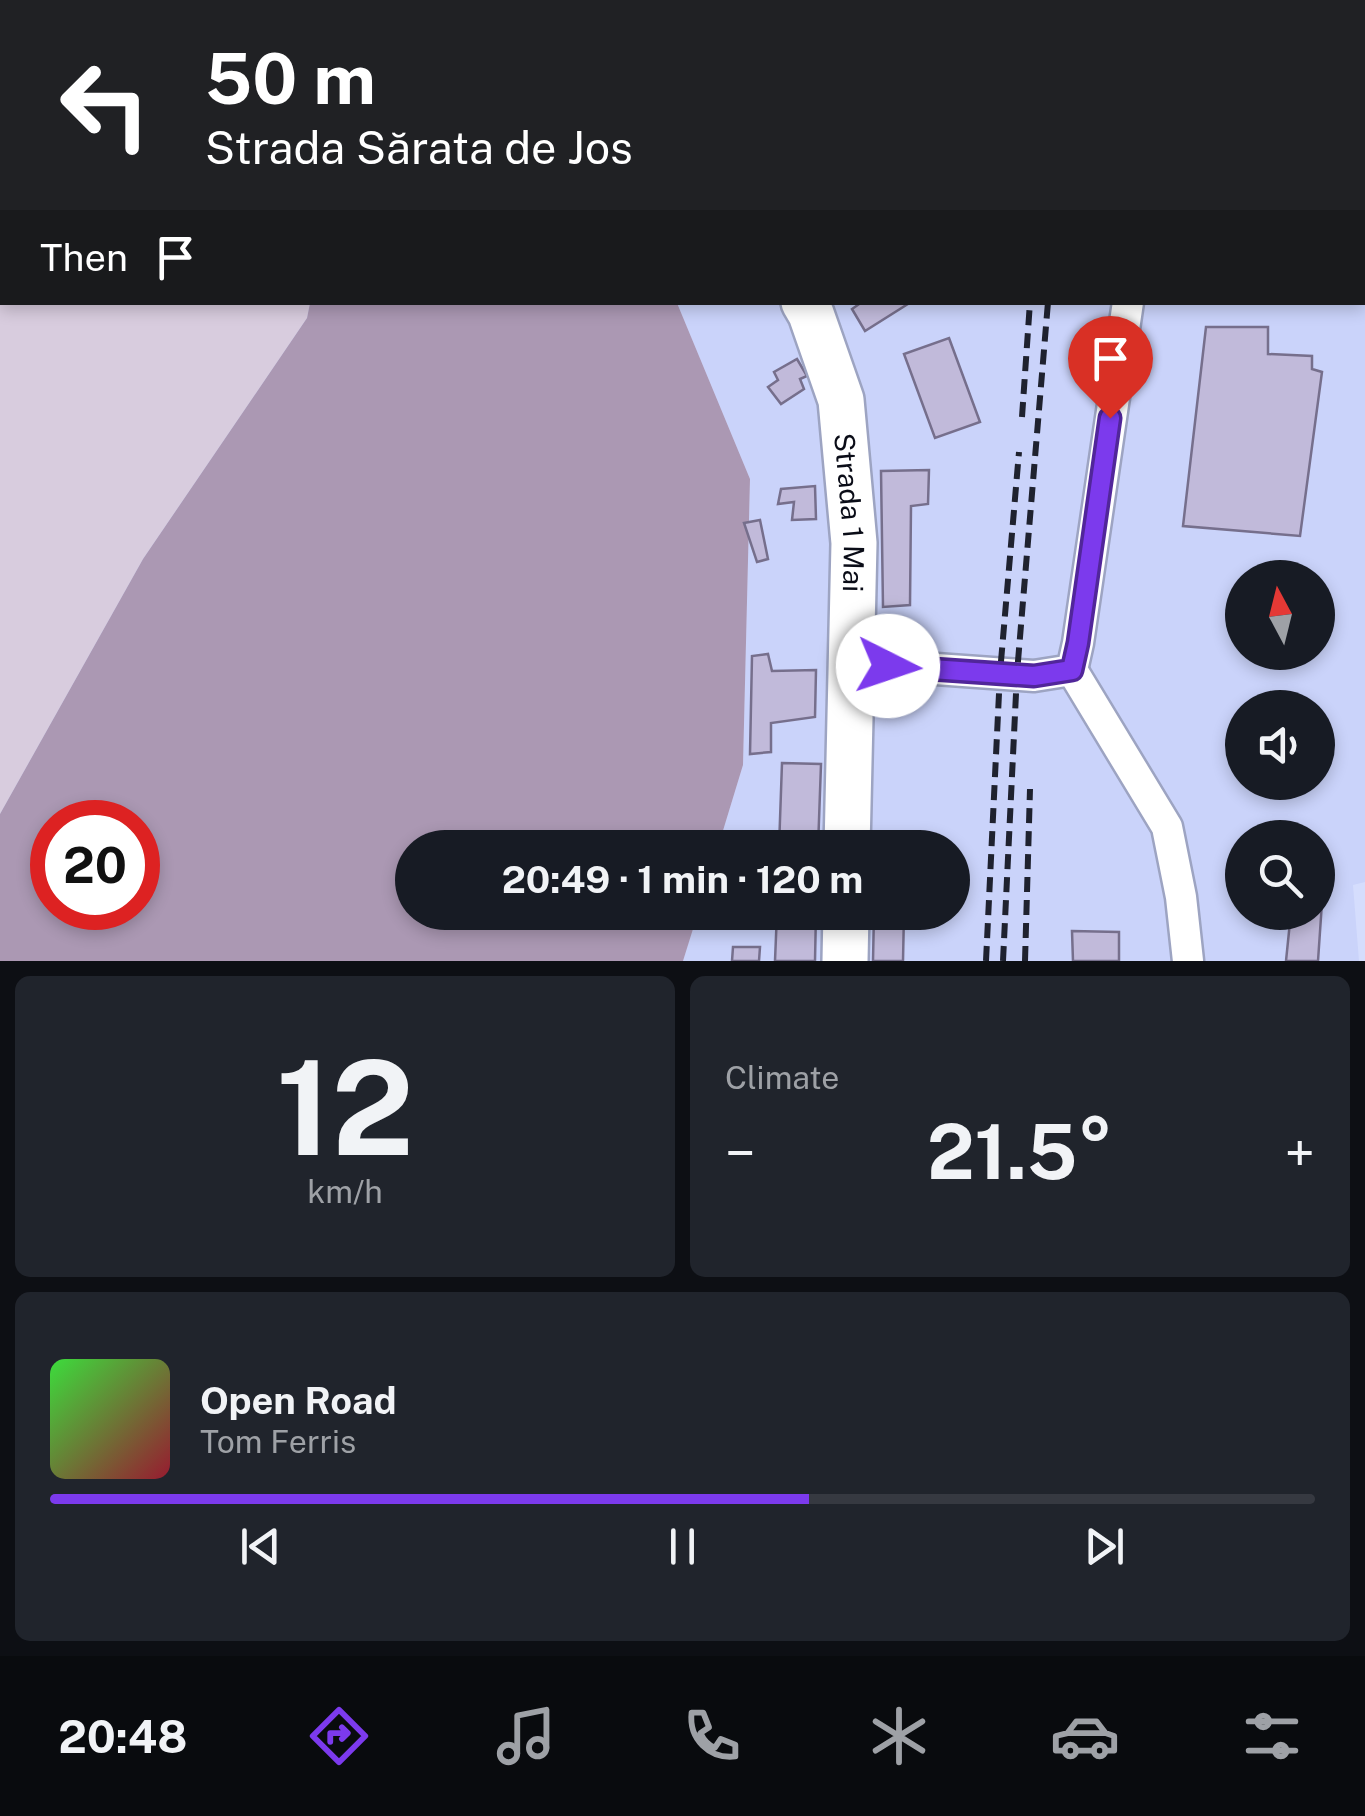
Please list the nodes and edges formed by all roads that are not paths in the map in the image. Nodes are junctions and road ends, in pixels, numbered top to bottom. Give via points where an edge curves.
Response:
1 (806, 305) edge
2 (1128, 305) edge
3 (852, 663) junction
4 (1072, 670) junction
5 (847, 830) edge
6 (846, 930) edge
7 (845, 961) edge
8 (1188, 961) edge

1 - 3 highway, Strada 1 Mai via 841,400 854,544
2 - 4 lane
3 - 4 lane via 1034,676
3 - 5 highway, Strada 1 Mai
4 - 8 lane via 1168,827
6 - 7 highway

